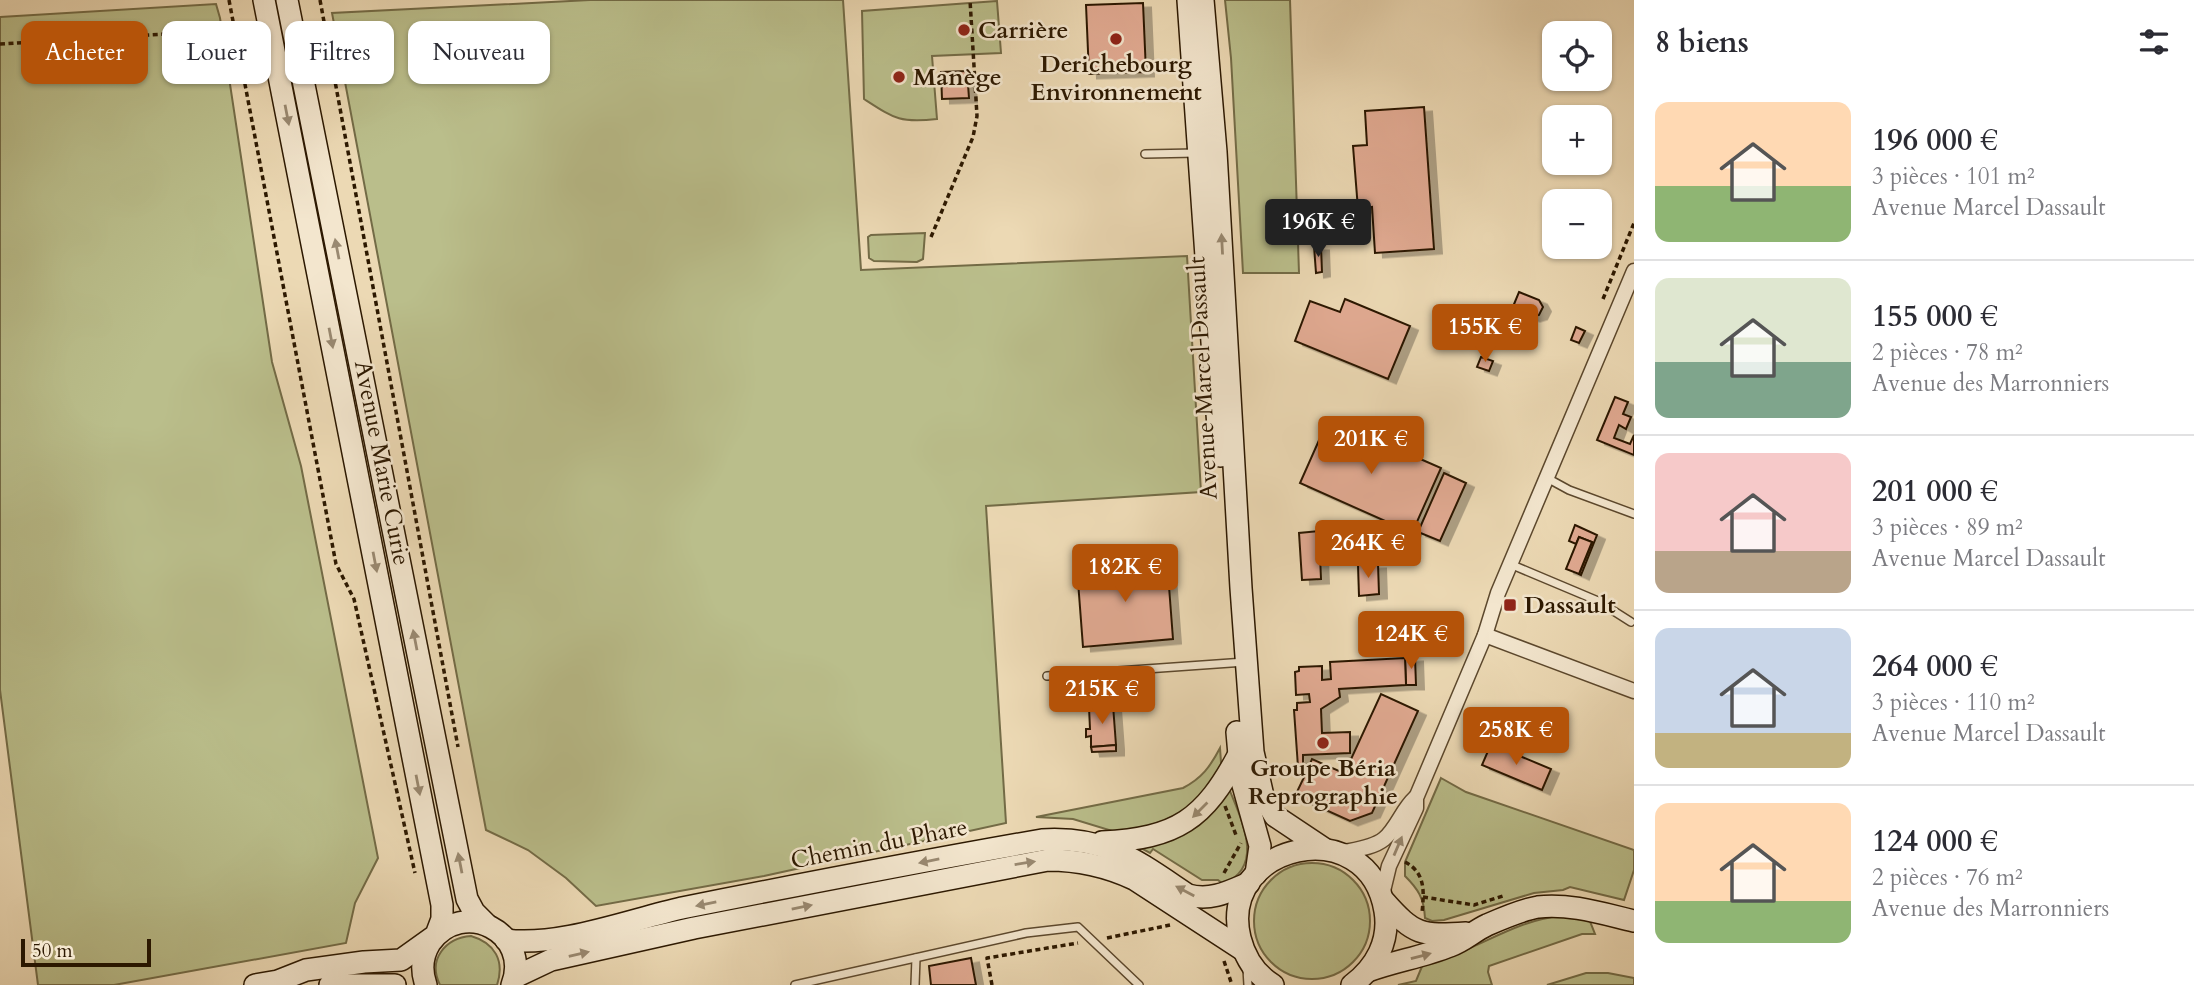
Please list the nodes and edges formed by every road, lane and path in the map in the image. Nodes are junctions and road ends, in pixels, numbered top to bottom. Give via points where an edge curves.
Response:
1 (229, 0) edge
2 (264, 0) edge
3 (287, 0) edge
4 (320, 0) edge
5 (970, 0) edge
6 (1188, 0) edge
7 (1203, 0) edge
8 (232, 21) edge
9 (162, 34) edge
10 (0, 44) edge
11 (244, 84) edge
12 (1208, 153) junction
13 (1145, 154) dead end
14 (931, 237) dead end
15 (1634, 271) edge
16 (1547, 478) junction
17 (1634, 514) edge
18 (1510, 564) junction
19 (1631, 622) dead end
20 (1485, 635) junction
21 (1239, 662) junction
22 (1047, 676) dead end
23 (1634, 691) edge
24 (458, 751) dead end
25 (1239, 754) junction
26 (1216, 793) junction
27 (1416, 797) junction
28 (1093, 842) junction
29 (1241, 842) dead end
30 (1332, 851) junction
31 (415, 877) dead end
32 (1252, 879) junction
33 (1383, 898) junction
34 (1159, 918) dead end
35 (1634, 921) edge
36 (486, 925) junction
37 (1170, 925) junction
38 (1175, 929) dead end
39 (1471, 933) junction
40 (436, 935) junction
41 (506, 940) junction
42 (1093, 941) junction
43 (1245, 954) junction
44 (1219, 957) dead end
45 (916, 958) junction
46 (1360, 980) edge
47 (278, 981) junction
48 (514, 981) edge
49 (255, 985) edge
50 (302, 985) edge
51 (330, 985) edge
52 (395, 985) edge
53 (426, 985) edge
54 (795, 985) edge
55 (915, 985) edge
56 (992, 985) edge
57 (1139, 985) edge
58 (1231, 985) edge
59 (1248, 985) edge
60 (1272, 985) edge

1 - 8 path
2 -> 40 main road, Avenue Marie Curie via 442,905
36 -> 3 main road, Avenue Marie Curie via 467,899
4 - 24 path
5 - 14 path via 977,116
6 - 12 main road, Avenue Marcel Dassault
7 - 12 main road, Avenue Marcel Dassault
9 - 10 path
11 - 31 path via 336,564 354,598
12 - 13 lane
12 - 21 main road, Avenue Marcel Dassault
15 - 16 street
16 - 17 lane
16 - 18 street
18 - 19 lane via 1598,601
18 - 20 street
20 - 23 street
20 - 27 street
21 - 22 lane
21 - 25 main road, Avenue Marcel Dassault
21 - 30 main road, Avenue Marcel Dassault via 1263,796 1275,816
25 - 26 main road
25 - 32 main road, Avenue Marcel Dassault via 1260,846
26 -> 28 main road via 1191,819 1163,833
26 - 29 path
27 - 30 street via 1384,839 1370,846
33 -> 27 street via 1389,866 1416,808
32 -> 28 main road, Chemin du Phare via 1220,896 1200,898 1121,852
28 -> 41 main road, Chemin du Phare via 1068,838 1029,842 681,909 548,940
30 - 32 main road, Chemin du Phare via 1298,849 1275,858
30 - 33 main road, Avenue Marcel Dassault via 1365,870
32 - 43 main road, Avenue Marcel Dassault via 1238,916
33 - 39 main road, Avenue Marcel Dassault via 1417,932
33 - 46 main road via 1385,938 1379,956
34 - 37 path
35 - 39 main road via 1577,909 1538,907
36 - 40 main road via 465,922
36 - 41 main road, Avenue Marie Curie
37 - 38 path
37 - 42 path
46 -> 39 main road via 1399,960 1437,952
40 - 47 main road via 401,960 306,970
40 - 53 main road, Avenue Marie Curie via 422,965
41 - 48 main road via 516,961
42 - 45 lane via 1078,927 1026,933
42 - 56 path via 987,958
42 - 57 lane
48 -> 43 main road, Chemin du Phare via 551,960 1048,860 1082,862 1134,879
43 - 59 lane
43 - 60 main road, Chemin du Phare
44 - 58 path via 1226,961
45 - 54 lane
45 - 55 lane
47 - 49 main road
47 - 50 main road
51 - 52 main road

